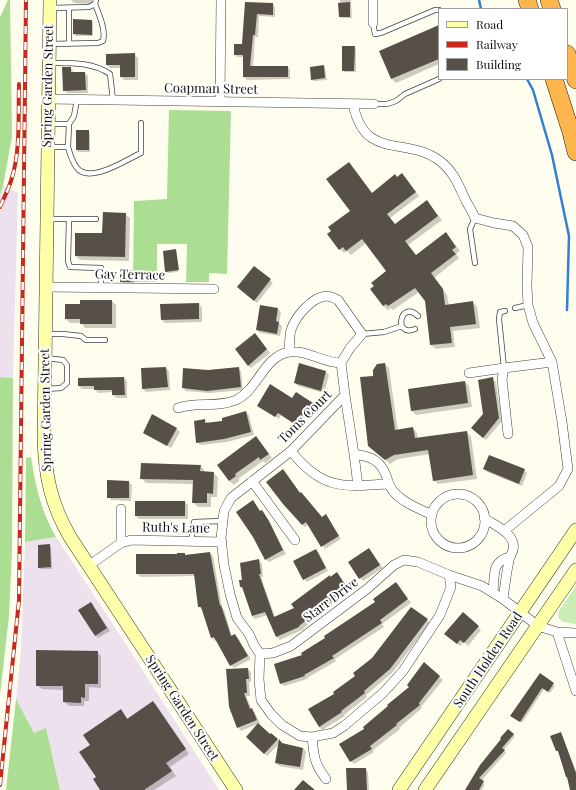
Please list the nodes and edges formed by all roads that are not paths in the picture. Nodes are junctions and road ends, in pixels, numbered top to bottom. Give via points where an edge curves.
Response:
1 (221, 0) edge
2 (373, 0) edge
3 (96, 2) edge
4 (49, 4) edge
5 (69, 8) junction
6 (438, 10) edge
7 (373, 23) joint
8 (49, 44) junction
9 (69, 44) junction
10 (568, 57) edge
11 (49, 63) junction
12 (438, 78) edge
13 (554, 80) edge
14 (576, 80) edge
15 (48, 99) junction
16 (77, 100) junction
17 (113, 101) junction
18 (220, 102) junction
19 (353, 104) junction
20 (374, 104) joint
21 (142, 123) dead end
22 (48, 124) junction
23 (69, 124) junction
24 (48, 147) junction
25 (68, 147) junction
26 (576, 152) edge
27 (46, 218) junction
28 (475, 218) junction
29 (69, 219) junction
30 (96, 219) dead end
31 (475, 263) dead end
32 (46, 287) junction
33 (101, 288) junction
34 (214, 289) dead end
35 (528, 305) junction
36 (515, 308) dead end
37 (505, 311) dead end
38 (418, 316) dead end
39 (402, 326) junction
40 (415, 329) dead end
41 (45, 334) junction
42 (362, 334) junction
43 (105, 340) dead end
44 (289, 352) junction
45 (45, 358) junction
46 (552, 362) junction
47 (341, 363) junction
48 (504, 368) junction
49 (469, 373) dead end
50 (44, 389) junction
51 (345, 395) junction
52 (178, 408) dead end
53 (508, 434) dead end
54 (291, 451) junction
55 (354, 454) junction
56 (252, 482) junction
57 (388, 484) junction
58 (358, 486) junction
59 (121, 509) dead end
60 (432, 515) junction
61 (484, 518) junction
62 (222, 521) junction
63 (576, 530) edge
64 (504, 531) junction
65 (295, 540) dead end
66 (191, 542) junction
67 (222, 542) junction
68 (121, 543) junction
69 (509, 557) junction
70 (497, 565) junction
71 (88, 566) junction
72 (508, 568) junction
73 (576, 570) edge
74 (449, 575) junction
75 (493, 592) junction
76 (504, 598) junction
77 (521, 612) junction
78 (538, 626) junction
79 (557, 632) junction
80 (576, 633) edge
81 (260, 654) junction
82 (576, 691) edge
83 (312, 737) junction
84 (326, 779) dead end
85 (236, 790) edge
86 (399, 790) edge
87 (425, 790) edge

1 - 18 street
2 - 7 street
3 - 5 lane via 89,7
3 - 9 lane via 103,41
4 - 5 lane
4 - 8 main road, Spring Garden Street
5 - 9 lane
6 - 7 lane via 381,33 375,34
8 - 9 lane
8 - 11 main road, Spring Garden Street
10 - 14 highway
11 - 15 main road, Spring Garden Street
11 - 17 lane via 85,64 101,68 110,74
12 - 20 lane via 396,101
13 - 26 highway
15 - 16 street, Coapman Street
15 - 22 main road, Spring Garden Street
16 - 17 street, Coapman Street
16 - 23 lane via 74,116
17 - 18 street, Coapman Street
18 - 19 street, Coapman Street
19 - 20 street, Coapman Street
19 - 28 street via 355,116 370,137 382,144 420,151 450,171
21 - 25 lane via 141,153 100,173 88,174 77,169
22 - 23 lane
22 - 24 main road, Spring Garden Street
23 - 25 lane
24 - 25 lane
24 - 27 main road, Spring Garden Street
27 - 29 lane
27 - 32 main road, Spring Garden Street
28 - 31 lane via 470,229
28 - 35 street via 513,226 523,235 528,247
29 - 30 lane
29 - 33 lane via 70,266 101,268
32 - 33 street, Gay Terrace
32 - 41 main road, Spring Garden Street
33 - 34 street, Gay Terrace
35 - 36 lane
35 - 46 street via 533,323
37 - 48 lane via 500,312 499,319
38 - 39 lane via 413,312 407,312 401,320
39 - 40 lane via 406,330
39 - 42 lane via 384,332
41 - 43 lane
41 - 45 main road, Spring Garden Street
42 - 44 street via 338,300 327,296 306,308 295,320
42 - 47 street
44 - 47 street via 314,355 333,363
44 - 52 street via 271,362 249,390 235,400
45 - 50 main road, Spring Garden Street
45 - 50 lane via 63,360 67,365 67,383 61,388
46 - 48 street
46 - 64 street via 568,469 559,486
47 - 51 street, Toms Court
48 - 49 street
48 - 53 street via 502,379
50 - 71 main road, Spring Garden Street via 44,457 49,490 61,522
51 - 54 street, Toms Court
51 - 55 street
54 - 56 street, Toms Court
54 - 58 street via 309,471 322,478 337,484
55 - 57 street via 368,456 378,462
55 - 58 street
56 - 62 street, Ruth's Lane via 231,498
56 - 65 street
57 - 58 street
57 - 60 street via 400,499
59 - 68 street
60 - 61 street via 436,505 443,498 461,494 471,497 478,504
60 - 61 street via 435,535 441,542 455,548 464,548 479,537
61 - 64 street
62 - 66 lane via 194,522
62 - 67 street, Ruth's Lane
63 - 77 main road, South Holden Road
64 - 69 street via 513,546
66 - 67 street, Ruth's Lane
66 - 68 street, Ruth's Lane via 131,540
67 - 81 street via 224,565 234,610
68 - 71 street, Ruth's Lane
69 - 70 street via 502,559
69 - 72 street
70 - 72 street
70 - 75 street
71 - 85 main road, Spring Garden Street
72 - 76 street
73 - 78 main road, South Holden Road
74 - 75 street, Starr Drive via 476,583
74 - 81 street, Starr Drive via 431,566 404,560 394,565 367,589 291,646 273,653
74 - 83 street via 451,587 440,615 403,671 383,693 344,726 333,732
75 - 76 street, Starr Drive
76 - 77 street, Starr Drive
77 - 78 street, Starr Drive
77 - 86 main road, South Holden Road
78 - 79 street
78 - 87 main road, South Holden Road
79 - 80 street
79 - 82 street
81 - 83 street via 261,700 271,714 289,730 300,736
83 - 84 street via 318,768

